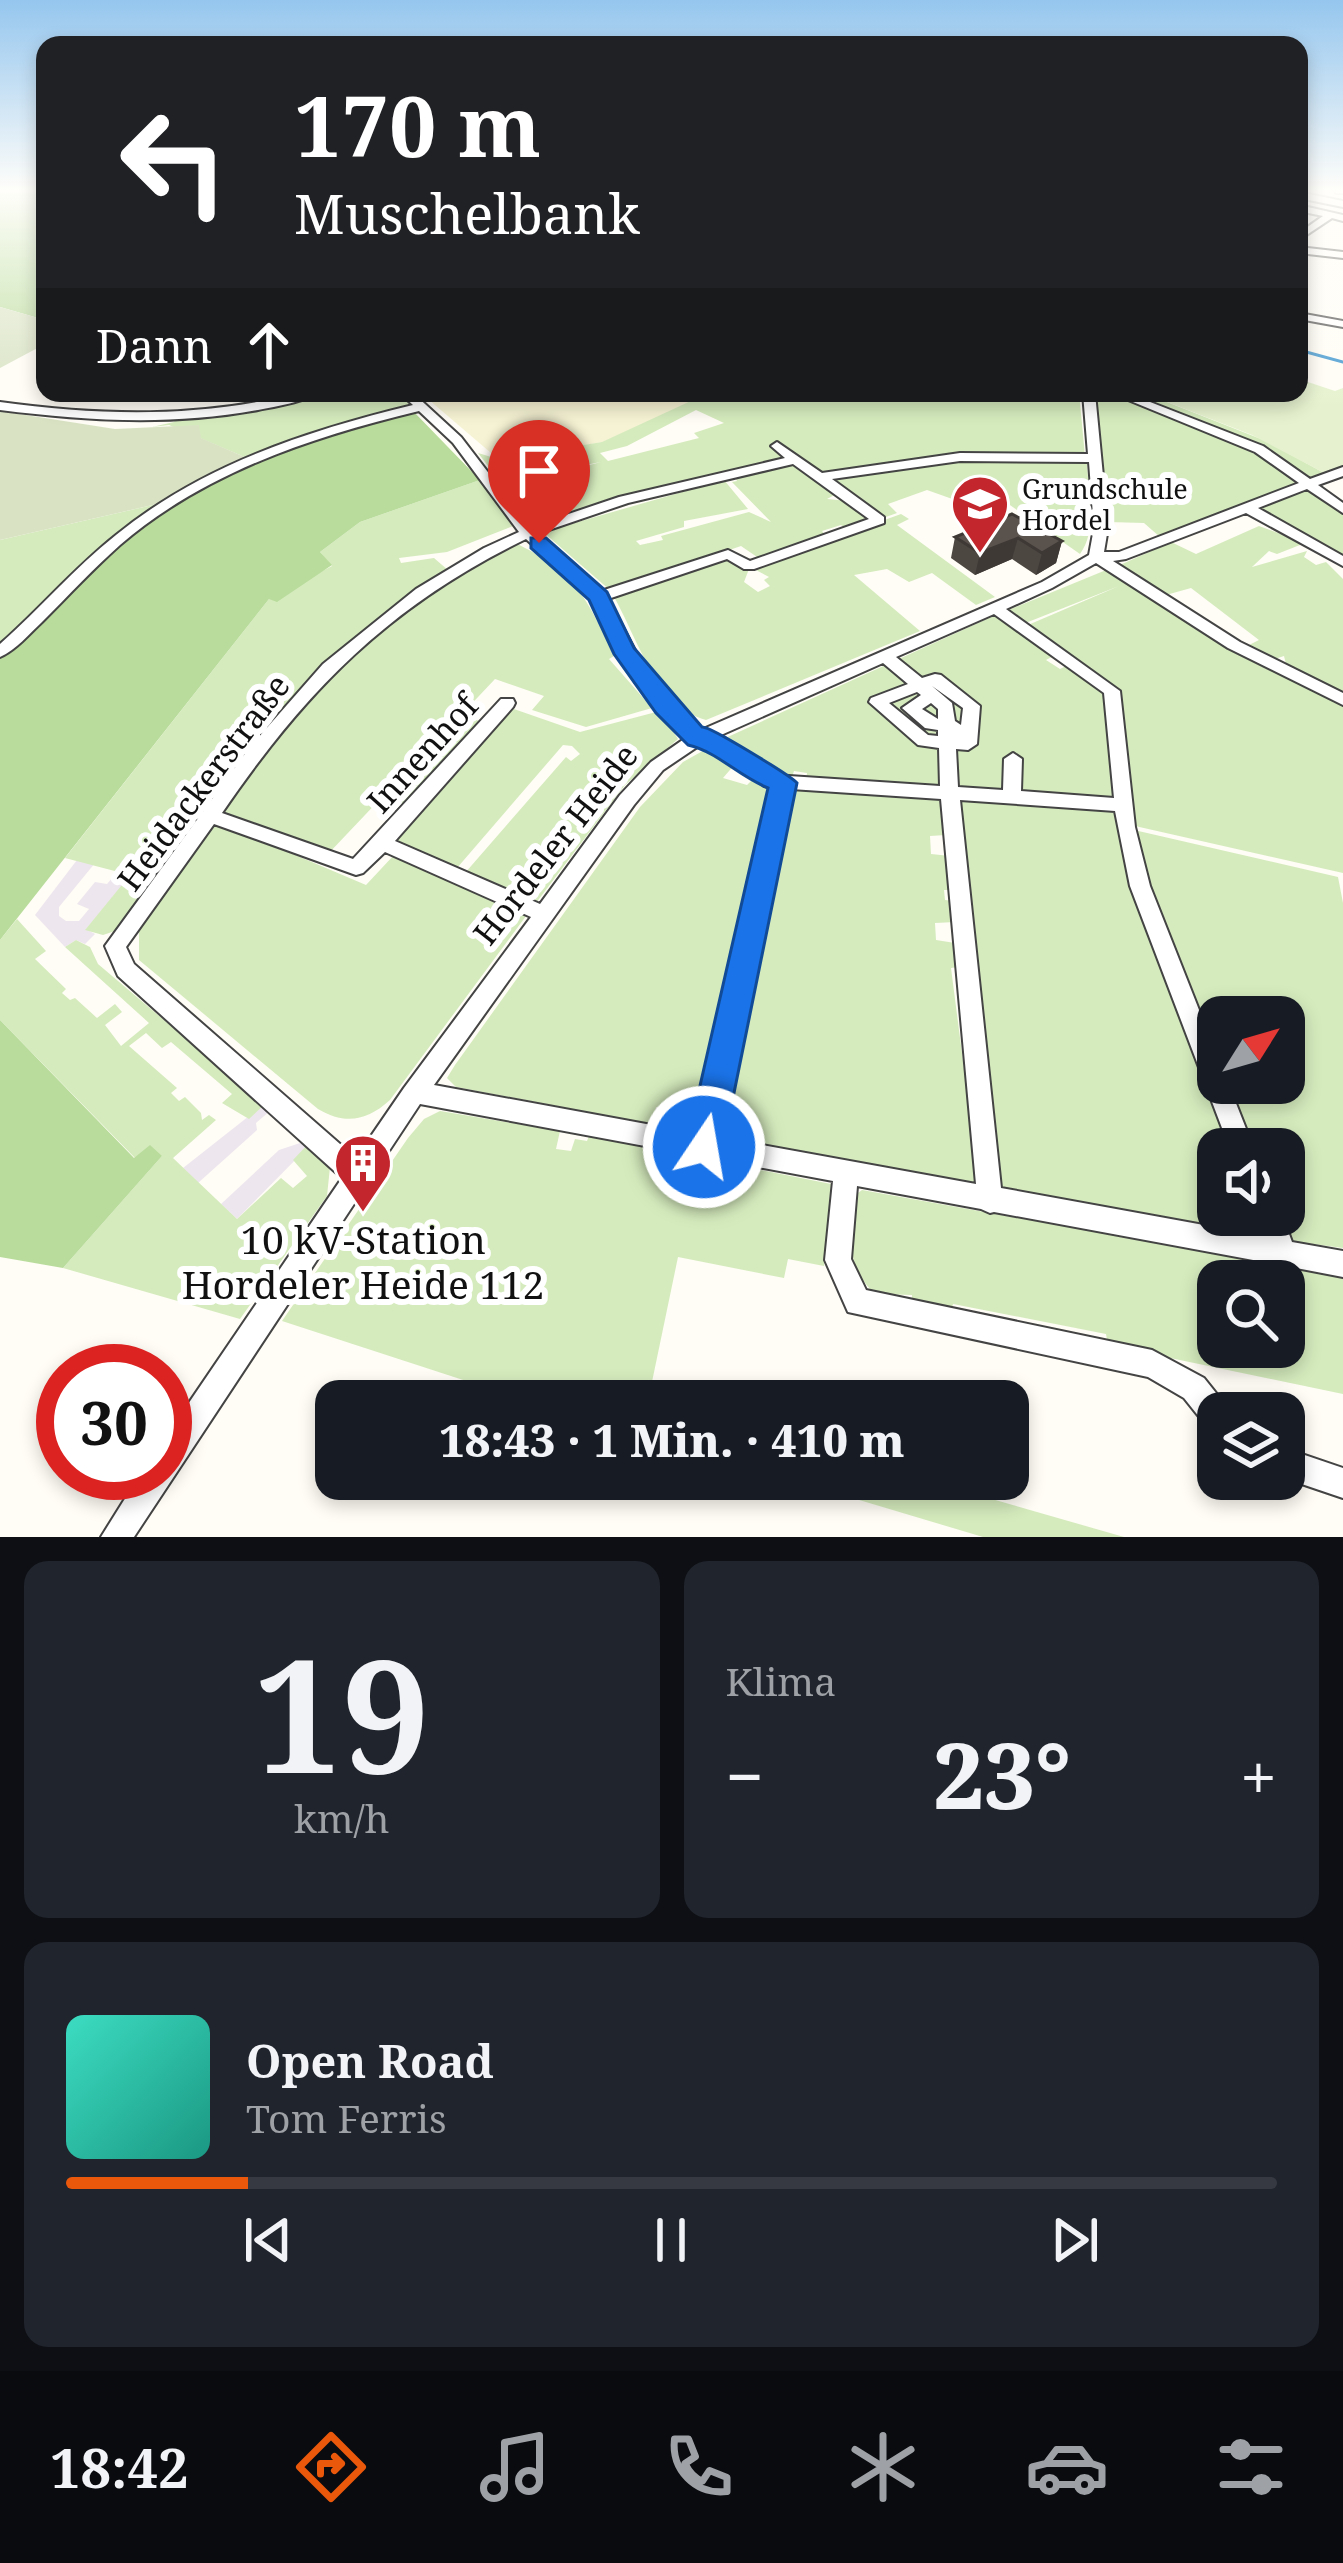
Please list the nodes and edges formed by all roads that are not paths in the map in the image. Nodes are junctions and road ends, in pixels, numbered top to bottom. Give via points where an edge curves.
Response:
1 (1308, 318) edge
2 (1343, 324) edge
3 (277, 402) edge
4 (416, 402) edge
5 (1090, 402) edge
6 (1141, 402) edge
7 (0, 406) edge
8 (421, 406) junction
9 (777, 446) dead end
10 (1094, 458) junction
11 (796, 459) junction
12 (1343, 471) edge
13 (821, 477) junction
14 (1310, 483) junction
15 (1248, 508) junction
16 (1343, 509) edge
17 (527, 533) junction
18 (1096, 556) junction
19 (1343, 562) edge
20 (599, 597) junction
21 (994, 607) junction
22 (0, 652) edge
23 (883, 656) junction
24 (915, 682) junction
25 (943, 698) junction
26 (1343, 700) edge
27 (877, 702) junction
28 (507, 703) dead end
29 (910, 708) junction
30 (931, 729) junction
31 (703, 736) junction
32 (1013, 758) dead end
33 (783, 783) junction
34 (949, 795) junction
35 (1012, 799) junction
36 (1123, 805) junction
37 (209, 815) junction
38 (382, 843) junction
39 (544, 914) junction
40 (415, 1092) junction
41 (1234, 1128) edge
42 (704, 1147) junction
43 (358, 1174) junction
44 (846, 1174) junction
45 (990, 1201) junction
46 (1278, 1236) edge
47 (1286, 1257) junction
48 (1343, 1264) edge
49 (1197, 1392) edge
50 (192, 1424) edge
51 (1305, 1470) edge
52 (1343, 1483) edge
53 (141, 1500) edge
54 (116, 1537) edge

1 - 2 street
3 - 7 street via 155,422
4 - 8 street
5 - 10 street
6 - 14 street via 1245,442
8 - 17 street
8 - 22 street via 210,475 120,538
9 - 11 street
10 - 13 street via 960,457
10 - 18 street
11 - 13 street
11 - 17 street, Heidackerstraße
12 - 14 street, Hordeler Heide
13 - 20 street via 879,520 749,566 728,554
14 - 15 street, Hordeler Heide
14 - 16 street
15 - 18 street, Hordeler Heide via 1121,556
15 - 19 street
17 - 20 street
17 - 37 street, Heidackerstraße via 469,562 357,644 280,721
18 - 21 street, Hordeler Heide
18 - 26 street via 1234,645
20 - 31 street via 641,678
21 - 23 street, Hordeler Heide
21 - 36 street via 1112,691
23 - 24 street
23 - 31 street, Hordeler Heide
24 - 25 street via 935,679
24 - 27 street
25 - 29 street
25 - 30 street via 946,707
25 - 30 street via 971,706 969,727
27 - 29 street
27 - 30 street
28 - 38 street, Innenhof
29 - 30 street
30 - 34 street
31 - 33 street
31 - 39 street, Hordeler Heide via 640,783
32 - 35 street
33 - 34 street
33 - 42 street
34 - 35 street
34 - 45 street
35 - 36 street
36 - 41 street via 1140,886
37 - 38 street, Innenhof via 356,868
37 - 43 street, Heidackerstraße via 116,946 126,970
38 - 39 street, Innenhof
39 - 40 street, Hordeler Heide
40 - 42 street
40 - 43 street, Hordeler Heide
42 - 44 street
43 - 50 street, Hordeler Heide
44 - 45 street
44 - 49 street via 838,1260 858,1302 1152,1364
45 - 47 street
46 - 47 street
47 - 48 street
51 - 52 street
53 - 54 street

